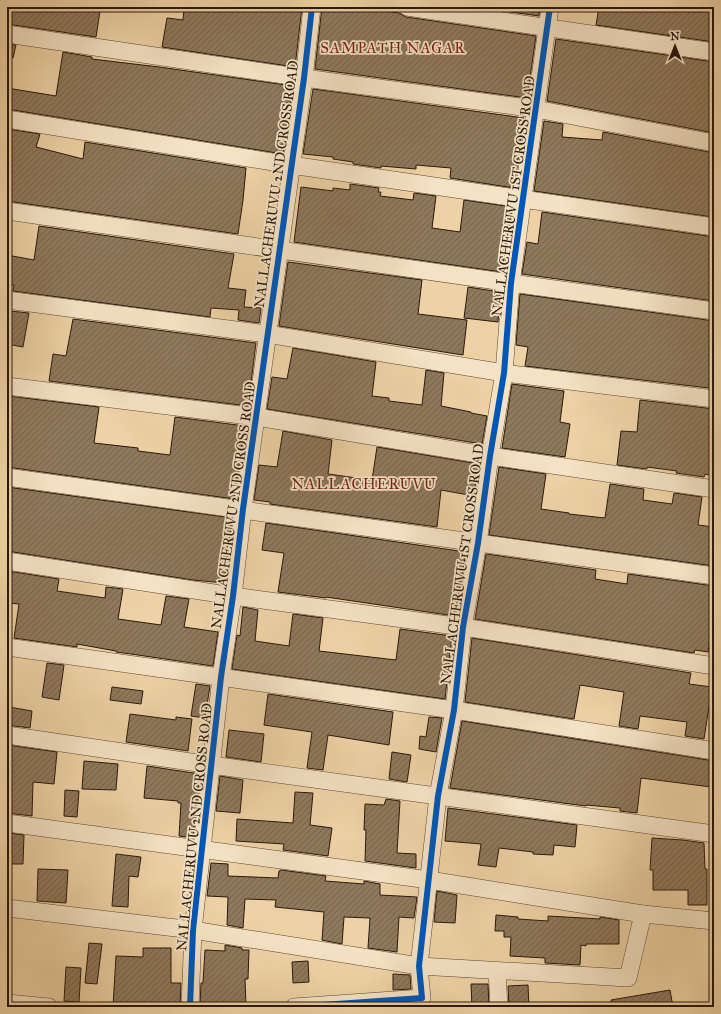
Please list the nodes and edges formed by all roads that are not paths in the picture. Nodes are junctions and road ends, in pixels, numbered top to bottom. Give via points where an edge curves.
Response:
1 (312, 7) edge
2 (407, 7) edge
3 (550, 7) edge
4 (548, 29) junction
5 (7, 34) edge
6 (714, 52) edge
7 (304, 78) junction
8 (536, 109) junction
9 (7, 119) edge
10 (714, 143) edge
11 (291, 165) junction
12 (522, 199) junction
13 (7, 211) edge
14 (714, 227) edge
15 (279, 250) junction
16 (511, 283) junction
17 (7, 300) edge
18 (714, 310) edge
19 (267, 334) junction
20 (504, 373) junction
21 (7, 386) edge
22 (714, 399) edge
23 (257, 417) junction
24 (490, 456) junction
25 (7, 477) edge
26 (714, 489) edge
27 (243, 509) junction
28 (478, 543) junction
29 (7, 561) edge
30 (714, 576) edge
31 (233, 596) junction
32 (464, 627) junction
33 (7, 647) edge
34 (714, 666) edge
35 (221, 677) junction
36 (454, 710) junction
37 (7, 735) edge
38 (714, 750) edge
39 (211, 765) junction
40 (438, 796) junction
41 (7, 823) edge
42 (714, 834) edge
43 (202, 849) junction
44 (430, 880) junction
45 (7, 908) edge
46 (643, 914) junction
47 (714, 921) edge
48 (193, 930) junction
49 (419, 966) junction
50 (497, 970) junction
51 (7, 1003) edge
52 (422, 1003) edge
53 (49, 1007) edge
54 (190, 1007) edge
55 (294, 1007) edge
56 (498, 1007) edge

1 - 7 street, NALLACHERUVU 2ND CROSS ROAD
2 - 4 street
3 - 4 street, NALLACHERUVU 1ST CROSS ROAD
4 - 6 street
4 - 8 street, NALLACHERUVU 1ST CROSS ROAD
5 - 7 street
7 - 8 street
7 - 11 street, NALLACHERUVU 2ND CROSS ROAD
8 - 10 street
8 - 12 street, NALLACHERUVU 1ST CROSS ROAD
9 - 11 street
11 - 12 street
11 - 15 street, NALLACHERUVU 2ND CROSS ROAD
12 - 14 street
12 - 16 street, NALLACHERUVU 1ST CROSS ROAD
13 - 15 street
15 - 16 street
15 - 19 street, NALLACHERUVU 2ND CROSS ROAD
16 - 18 street
16 - 20 street, NALLACHERUVU 1ST CROSS ROAD
17 - 19 street
19 - 20 street
19 - 23 street, NALLACHERUVU 2ND CROSS ROAD
20 - 22 street
20 - 24 street, NALLACHERUVU 1ST CROSS ROAD
21 - 23 street
23 - 24 street
23 - 27 street, NALLACHERUVU 2ND CROSS ROAD
24 - 26 street
24 - 28 street, NALLACHERUVU 1ST CROSS ROAD
25 - 27 street
27 - 28 street
27 - 31 street, NALLACHERUVU 2ND CROSS ROAD
28 - 30 street
28 - 32 street, NALLACHERUVU 1ST CROSS ROAD
29 - 31 street
31 - 32 street
31 - 35 street, NALLACHERUVU 2ND CROSS ROAD
32 - 34 street
32 - 36 street, NALLACHERUVU 1ST CROSS ROAD
33 - 35 street
35 - 36 street
35 - 39 street, NALLACHERUVU 2ND CROSS ROAD
36 - 38 street
36 - 40 street, NALLACHERUVU 1ST CROSS ROAD
37 - 39 street
39 - 40 street
39 - 43 street, NALLACHERUVU 2ND CROSS ROAD
40 - 42 street
40 - 44 street, NALLACHERUVU 1ST CROSS ROAD
41 - 43 street
43 - 44 street
43 - 48 street, NALLACHERUVU 2ND CROSS ROAD
44 - 46 street
44 - 49 street, NALLACHERUVU 1ST CROSS ROAD
45 - 48 street
46 - 47 street
46 - 50 street via 628,978
48 - 49 street
48 - 54 street, NALLACHERUVU 2ND CROSS ROAD
49 - 50 street
49 - 52 street, NALLACHERUVU 1ST CROSS ROAD
50 - 56 street
51 - 53 street
52 - 55 street, NALLACHERUVU 1ST CROSS ROAD

